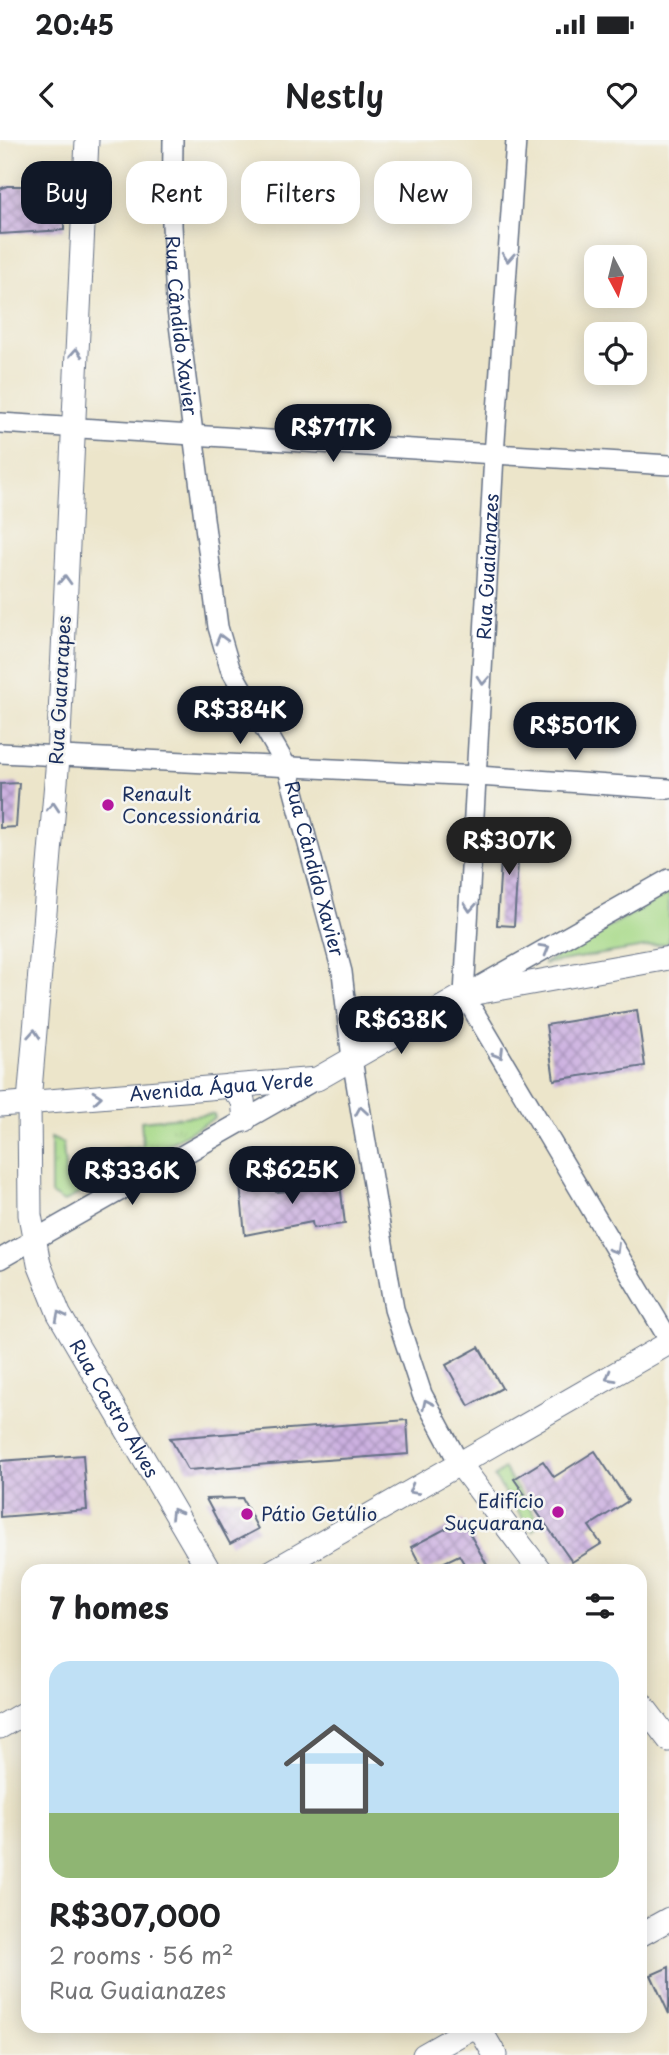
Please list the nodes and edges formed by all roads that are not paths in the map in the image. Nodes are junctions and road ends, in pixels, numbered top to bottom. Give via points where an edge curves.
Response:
1 (87, 140) edge
2 (173, 140) edge
3 (516, 140) edge
4 (0, 423) edge
5 (72, 427) junction
6 (190, 434) junction
7 (494, 455) junction
8 (669, 465) edge
9 (0, 753) edge
10 (58, 758) junction
11 (288, 769) junction
12 (478, 776) junction
13 (669, 789) edge
14 (669, 878) edge
15 (669, 958) edge
16 (464, 995) junction
17 (352, 1059) junction
18 (317, 1079) junction
19 (229, 1086) junction
20 (29, 1102) junction
21 (0, 1105) edge
22 (245, 1120) junction
23 (33, 1240) junction
24 (0, 1259) edge
25 (669, 1341) edge
26 (459, 1463) junction
27 (205, 1564) edge
28 (285, 1564) edge
29 (535, 1564) edge
30 (647, 1711) edge
31 (21, 1715) edge
32 (0, 1727) edge
33 (669, 1740) edge
34 (669, 1919) edge
35 (647, 1931) edge
36 (464, 2033) edge
37 (481, 2033) edge
38 (424, 2055) edge
39 (495, 2055) edge

5 -> 1 main road, Rua Guararapes
2 - 6 street, Rua Cândido Xavier via 173,260
3 -> 7 street, Rua Guaianazes
4 - 5 street
5 - 6 street
10 -> 5 main road, Rua Guararapes
6 - 7 street
11 -> 6 street, Rua Cândido Xavier via 223,649
7 - 8 street
7 -> 12 street, Rua Guaianazes
9 - 10 street
10 - 11 street
20 -> 10 main road, Rua Guararapes
11 - 12 street
11 - 17 street, Rua Cândido Xavier via 342,972
12 - 13 street
12 -> 16 street, Rua Guaianazes
16 -> 14 street
15 - 16 main road, Avenida Água Verde
16 - 17 main road, Avenida Água Verde
16 -> 25 street
17 - 18 main road, Avenida Água Verde
26 -> 17 street, Rua Cândido Xavier via 422,1394 402,1339 388,1281
18 - 19 main road, Avenida Água Verde
18 - 22 street
20 -> 19 main road, Avenida Água Verde
19 - 22 main road via 243,1100
20 - 21 main road, Avenida Água Verde
20 - 23 main road, Rua Guararapes via 27,1166
22 - 23 street
23 - 24 street
27 -> 23 main road, Rua Castro Alves via 59,1314
25 -> 26 main road
26 -> 28 main road
26 - 29 main road, Rua Cândido Xavier
30 - 33 main road
31 - 32 main road
34 - 35 main road
36 - 38 main road
37 - 39 main road

